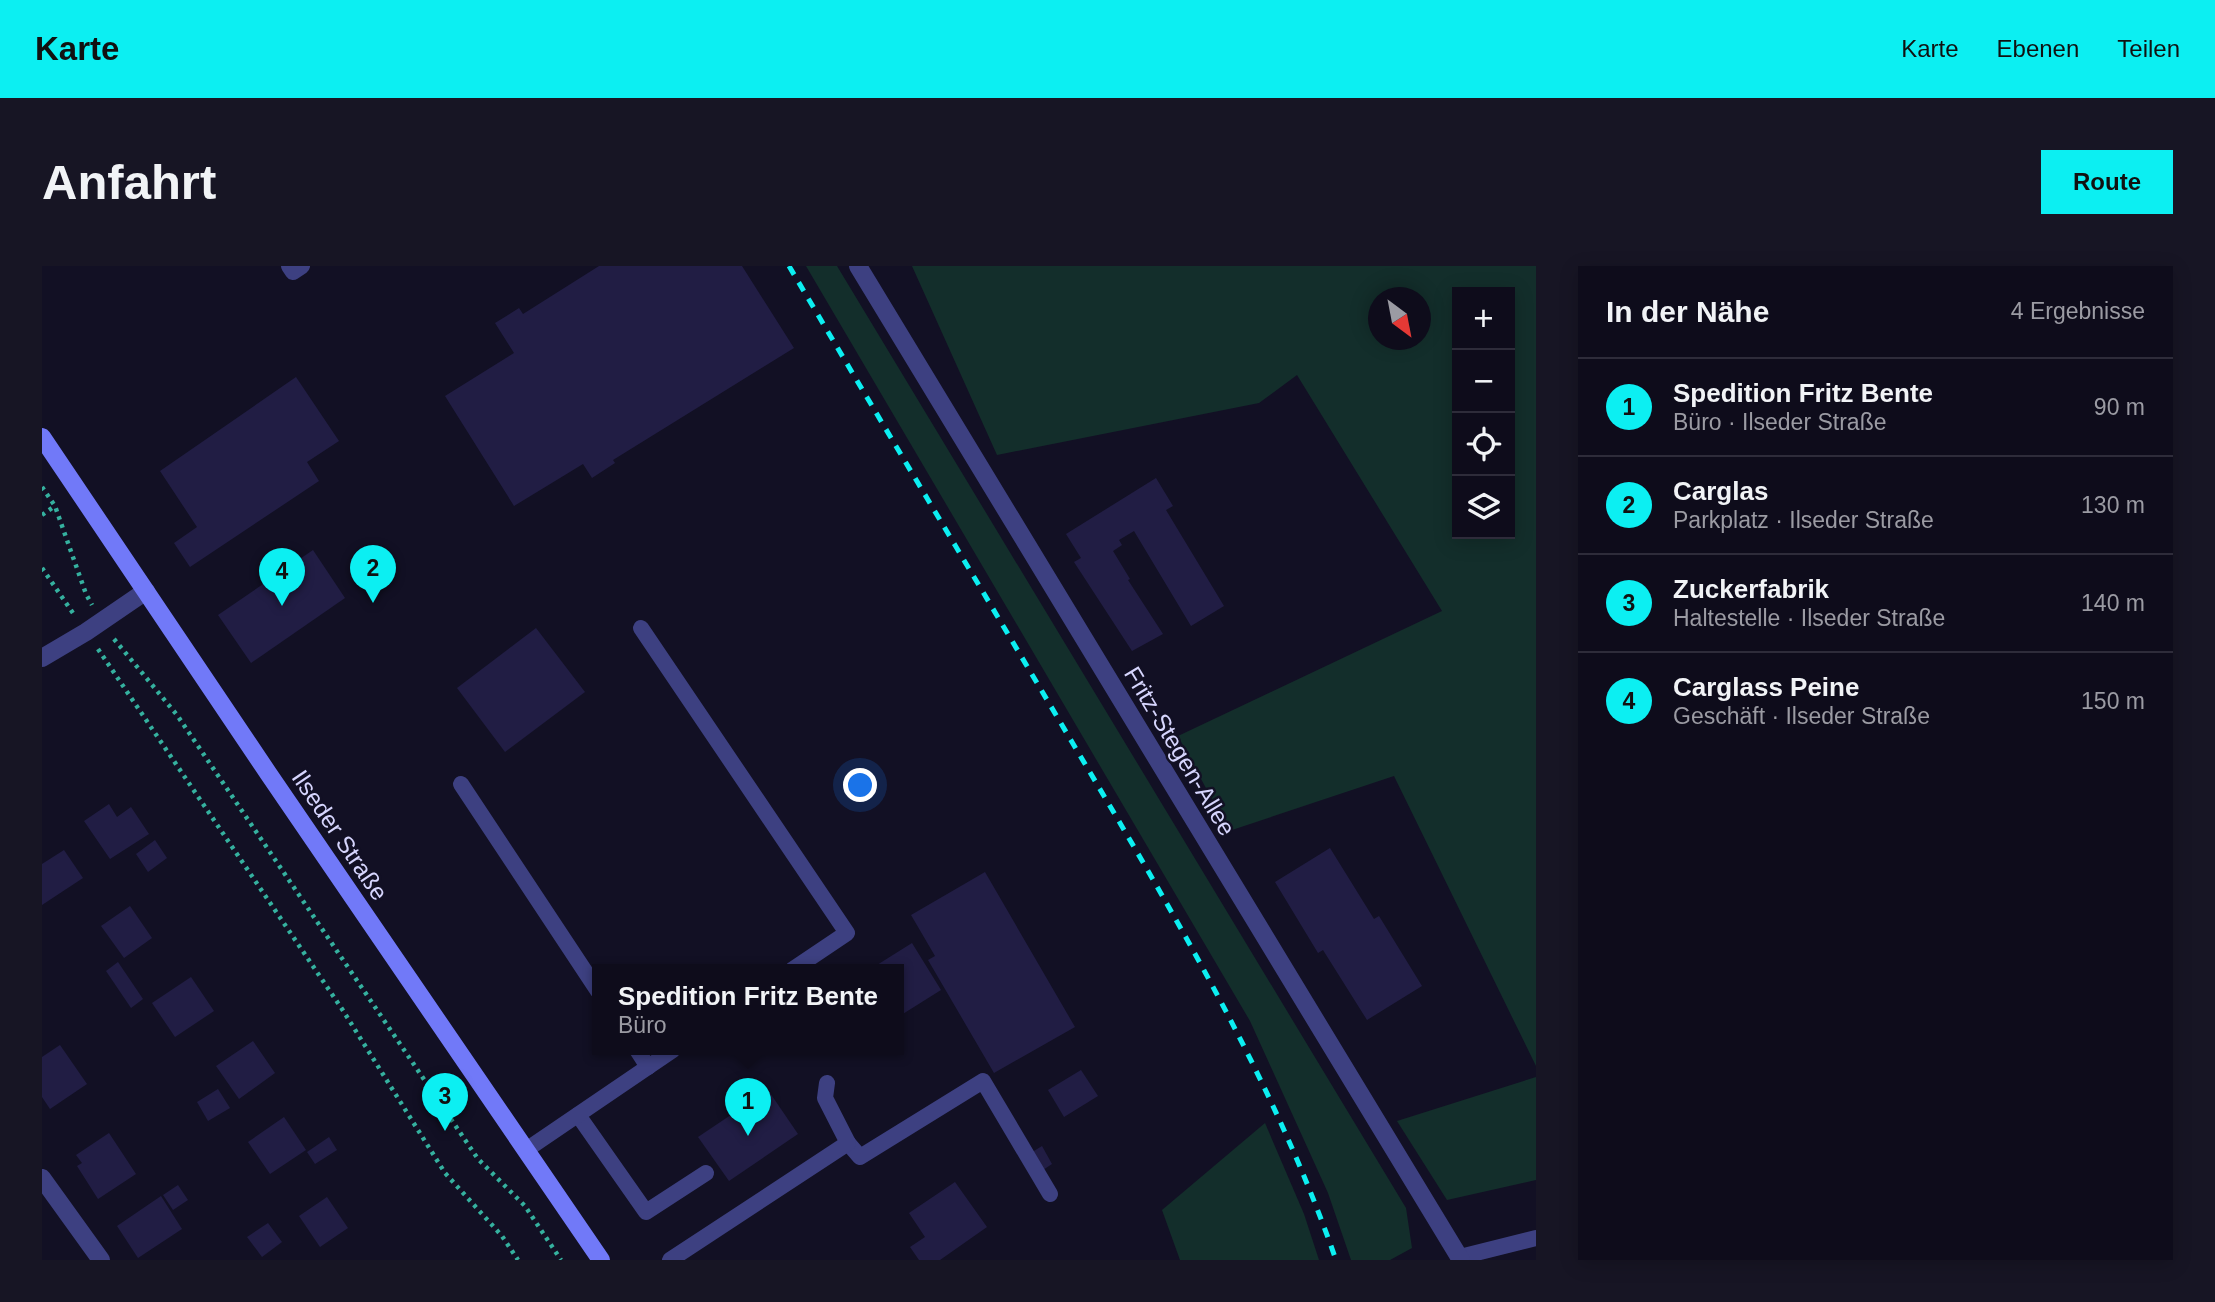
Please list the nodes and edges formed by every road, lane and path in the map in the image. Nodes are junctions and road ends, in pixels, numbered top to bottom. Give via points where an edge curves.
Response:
1 (289, 266) edge
2 (302, 266) edge
3 (858, 266) edge
4 (42, 437) edge
5 (42, 487) edge
6 (55, 506) junction
7 (42, 515) edge
8 (42, 568) edge
9 (146, 591) junction
10 (94, 627) junction
11 (641, 628) dead end
12 (42, 658) edge
13 (461, 784) dead end
14 (801, 964) edge
15 (592, 982) edge
16 (640, 1055) edge
17 (666, 1055) edge
18 (648, 1067) junction
19 (827, 1083) dead end
20 (578, 1115) junction
21 (848, 1143) junction
22 (526, 1150) junction
23 (706, 1173) dead end
24 (42, 1178) edge
25 (1050, 1194) dead end
26 (1536, 1238) edge
27 (1460, 1258) edge
28 (101, 1260) edge
29 (518, 1260) edge
30 (561, 1260) edge
31 (601, 1260) edge
32 (670, 1260) edge

1 - 2 lane via 293,272
3 - 27 street, Fritz-Stegen-Allee
4 - 9 street, Ilseder Straße
5 - 6 path
6 - 7 path
6 - 10 path
8 - 10 path
9 - 10 street
9 - 22 street, Ilseder Straße
10 - 12 street
10 - 29 path via 445,1173
10 - 30 path via 124,653 177,715 478,1160 525,1206
11 - 14 lane via 847,933
13 - 15 lane
16 - 18 lane
17 - 18 lane
18 - 20 lane
19 - 21 lane via 825,1098
20 - 22 lane
20 - 23 lane via 646,1212
21 - 25 lane via 860,1157 983,1082
21 - 32 lane
22 - 31 street, Ilseder Straße
24 - 28 street
26 - 27 lane

